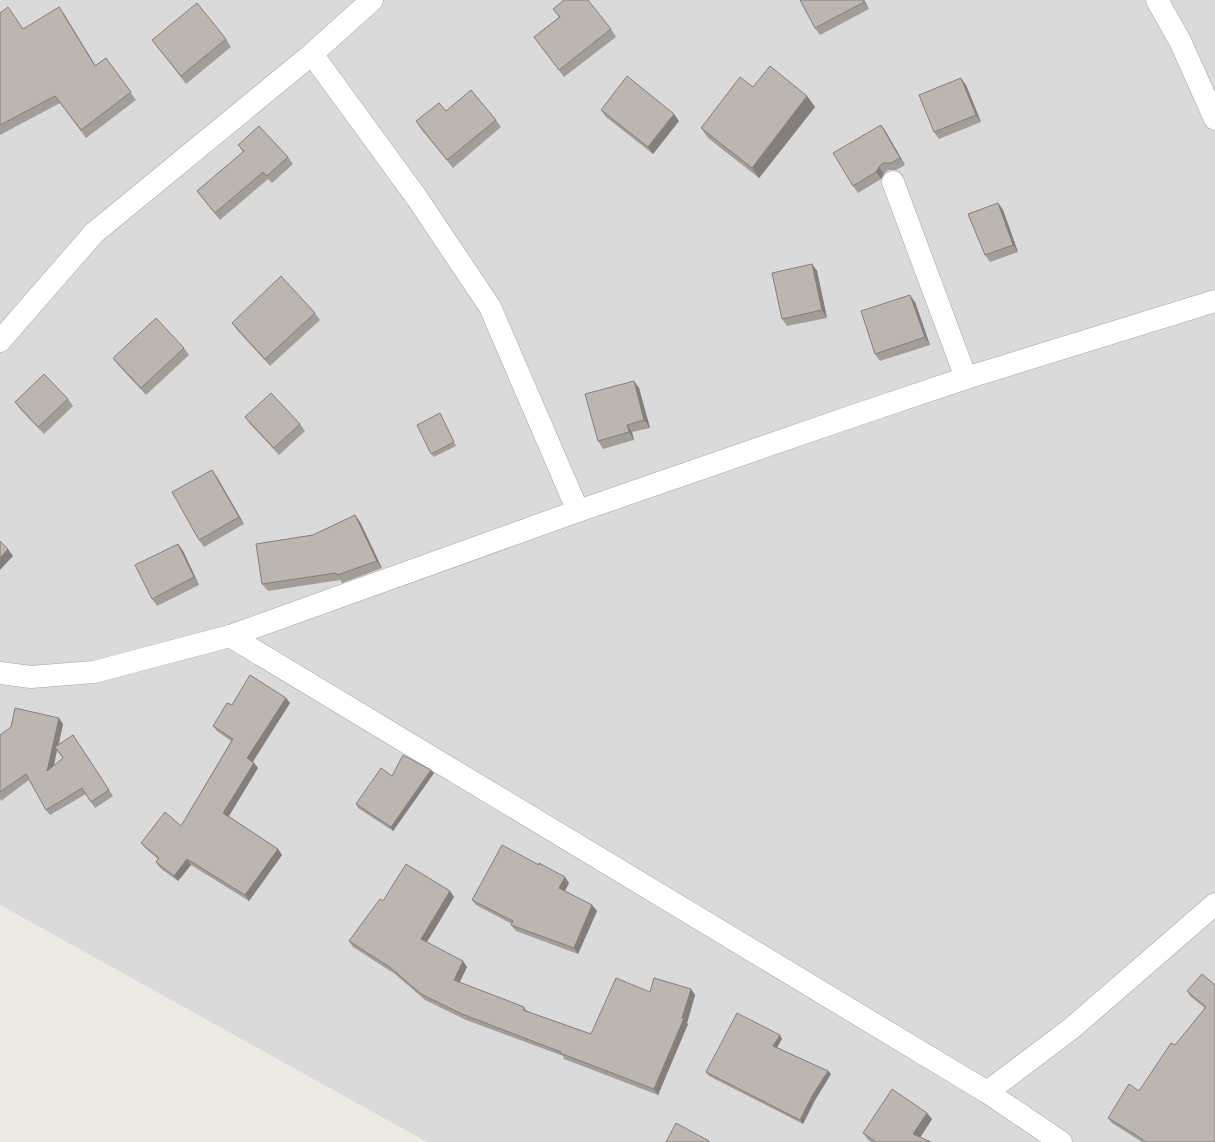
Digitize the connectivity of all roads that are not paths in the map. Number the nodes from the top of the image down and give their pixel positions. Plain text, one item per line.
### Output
1 (372, 0) edge
2 (1157, 0) edge
3 (312, 54) junction
4 (1215, 120) edge
5 (892, 182) dead end
6 (1215, 301) edge
7 (0, 341) edge
8 (966, 378) junction
9 (578, 511) junction
10 (230, 636) junction
11 (0, 673) edge
12 (1215, 904) edge
13 (987, 1092) junction
14 (1061, 1142) edge

1 - 3 street
2 - 4 street
3 - 7 street
3 - 9 street
5 - 8 street
6 - 8 street
8 - 9 street
9 - 10 street
10 - 11 street
10 - 13 street
12 - 13 street
13 - 14 street

